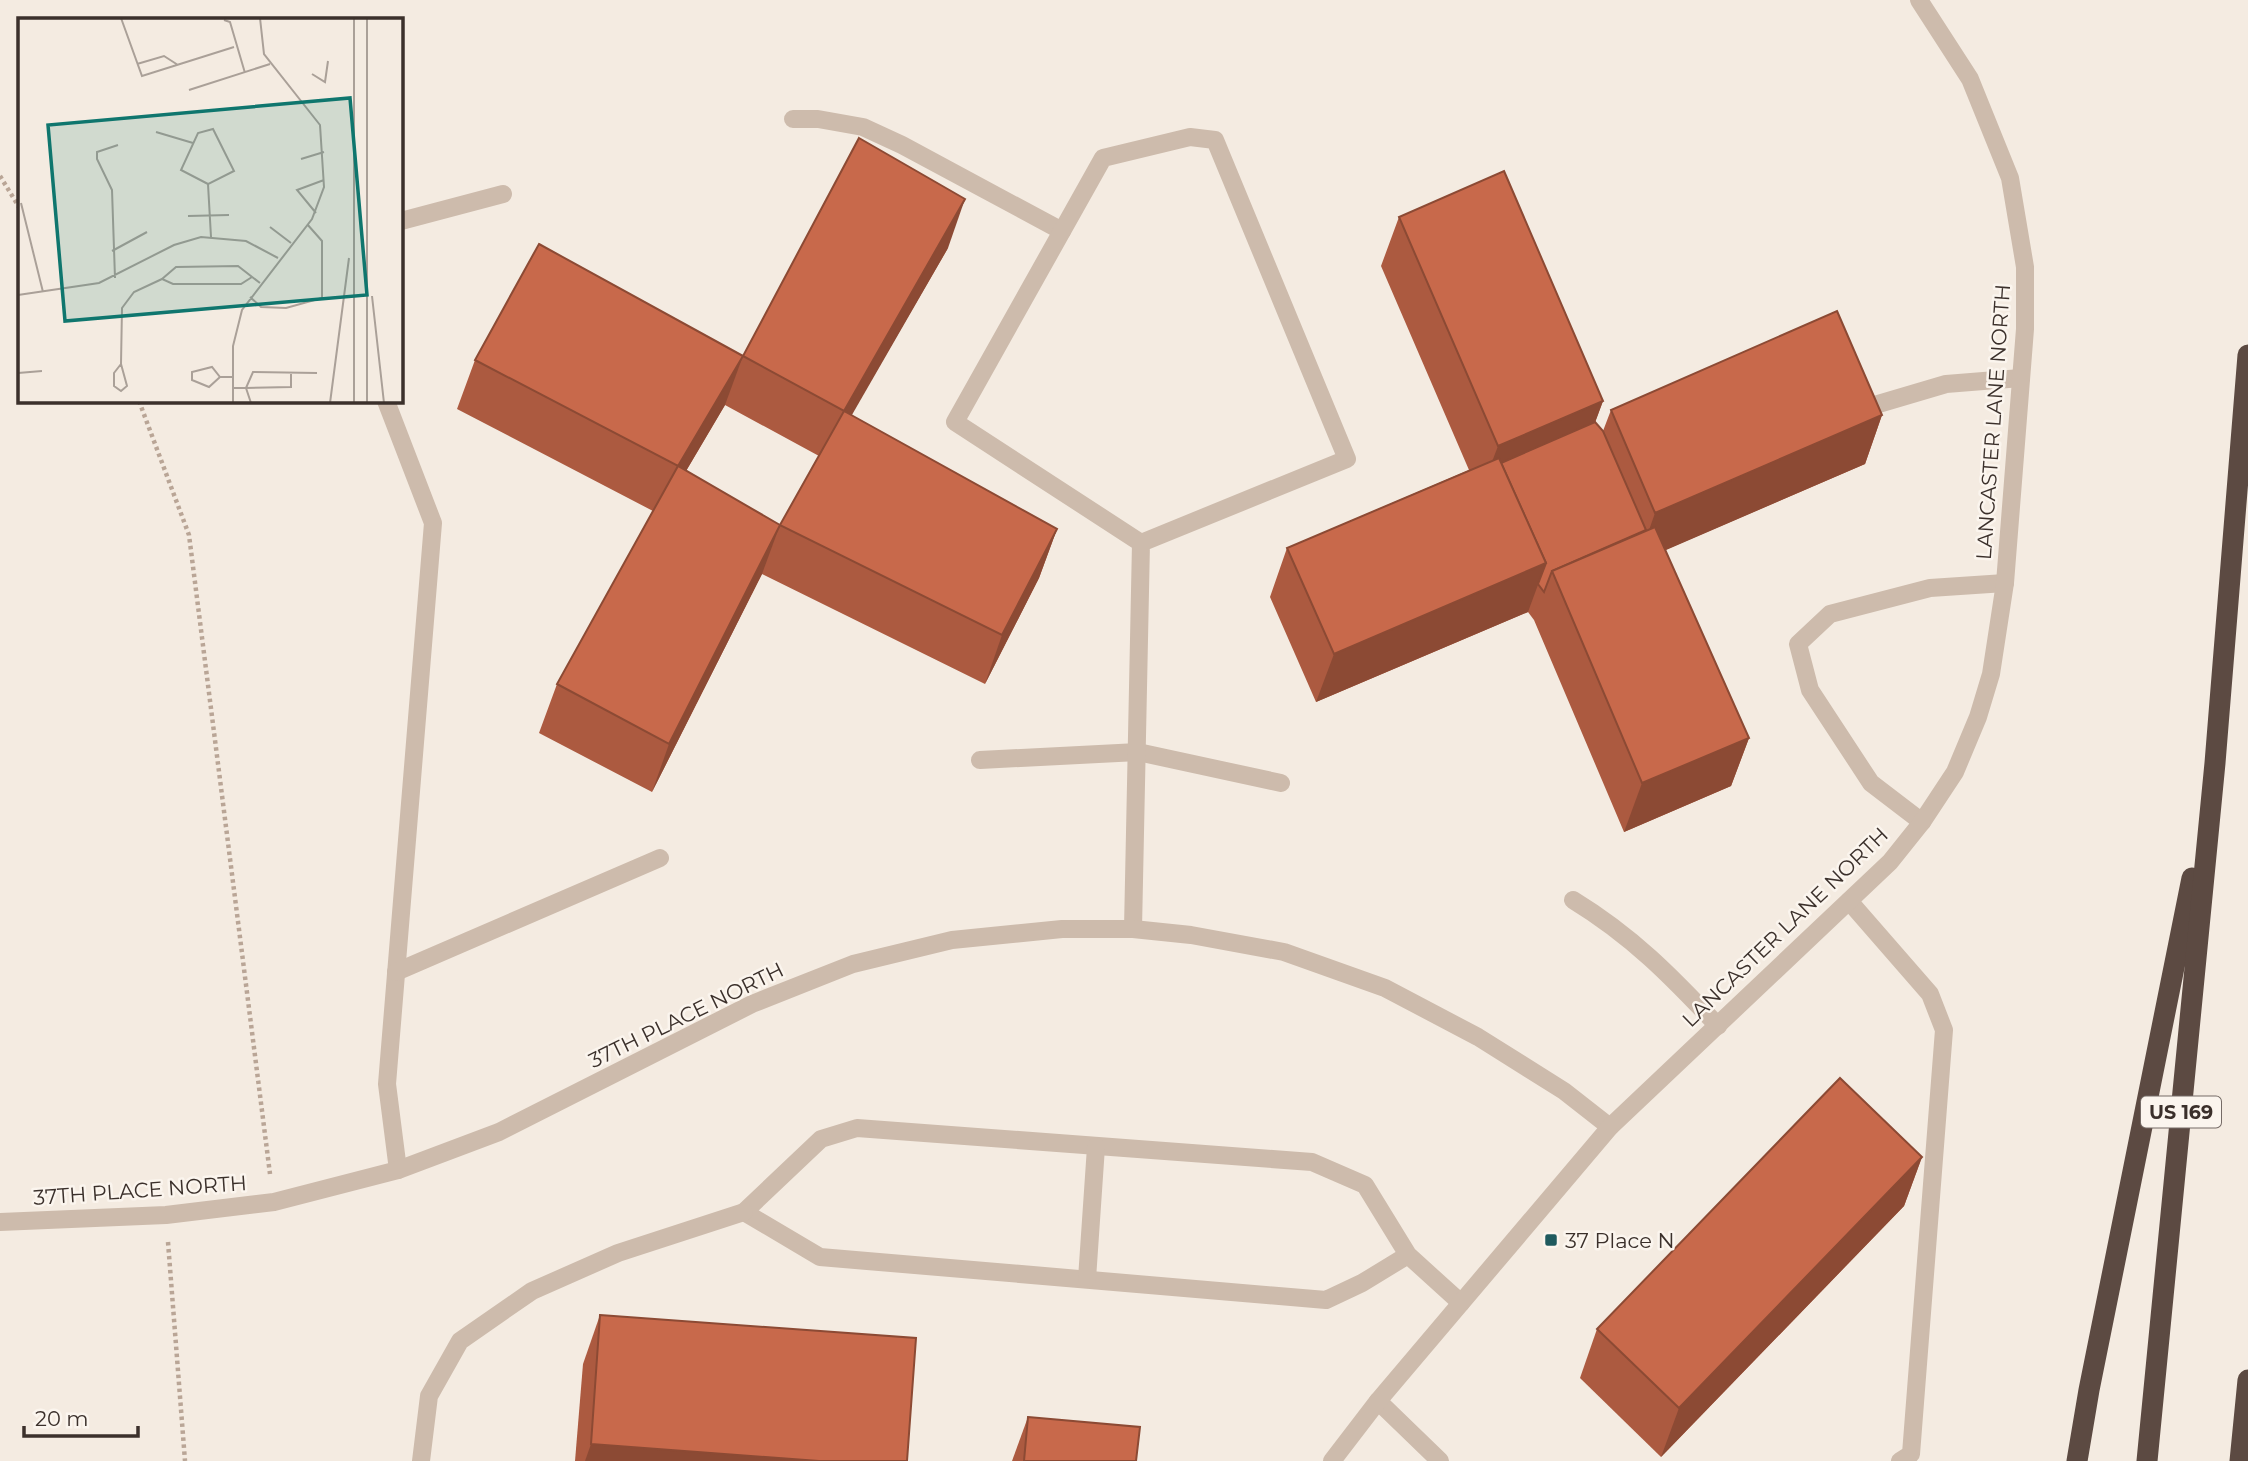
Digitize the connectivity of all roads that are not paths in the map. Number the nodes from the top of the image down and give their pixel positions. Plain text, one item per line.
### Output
1 (1919, 0) edge
2 (793, 119) dead end
3 (503, 194) dead end
4 (402, 221) edge
5 (1062, 231) junction
6 (2248, 355) edge
7 (2021, 377) junction
8 (386, 402) edge
9 (1843, 415) edge
10 (1141, 543) junction
11 (2005, 583) junction
12 (1138, 752) junction
13 (980, 760) dead end
14 (2215, 762) junction
15 (1281, 783) dead end
16 (1922, 822) junction
17 (660, 858) dead end
18 (1573, 900) dead end
19 (1849, 901) junction
20 (1133, 929) junction
21 (396, 972) junction
22 (1718, 1026) junction
23 (1611, 1127) junction
24 (1096, 1147) junction
25 (398, 1170) junction
26 (744, 1212) junction
27 (0, 1222) edge
28 (1408, 1255) junction
29 (1087, 1279) junction
30 (1461, 1303) junction
31 (2248, 1380) edge
32 (1378, 1401) junction
33 (421, 1461) edge
34 (1332, 1461) edge
35 (1440, 1461) edge
36 (1900, 1461) edge
37 (2077, 1461) edge
38 (2147, 1461) edge
39 (2241, 1461) edge

1 - 7 street, LANCASTER LANE NORTH
2 - 5 street
3 - 4 street
5 - 10 street
5 - 10 street
6 - 14 highway, US 169
7 - 9 street
7 - 11 street, LANCASTER LANE NORTH
8 - 21 street
10 - 12 street
11 - 16 street, LANCASTER LANE NORTH
11 - 16 street
12 - 13 street
12 - 15 street
12 - 20 street
14 - 37 highway
14 - 38 highway, US 169
16 - 19 street, LANCASTER LANE NORTH
17 - 21 street
18 - 22 street
19 - 22 street, LANCASTER LANE NORTH
19 - 36 street
20 - 23 street, 37TH PLACE NORTH
20 - 25 street, 37TH PLACE NORTH
21 - 25 street
22 - 23 street, LANCASTER LANE NORTH
23 - 30 street, LANCASTER LANE NORTH
24 - 26 street
24 - 28 street
24 - 29 street
25 - 27 street, 37TH PLACE NORTH
26 - 29 street
26 - 33 street
28 - 29 street
28 - 30 street
30 - 32 street, LANCASTER LANE NORTH
31 - 39 highway
32 - 34 street, LANCASTER LANE NORTH
32 - 35 street

